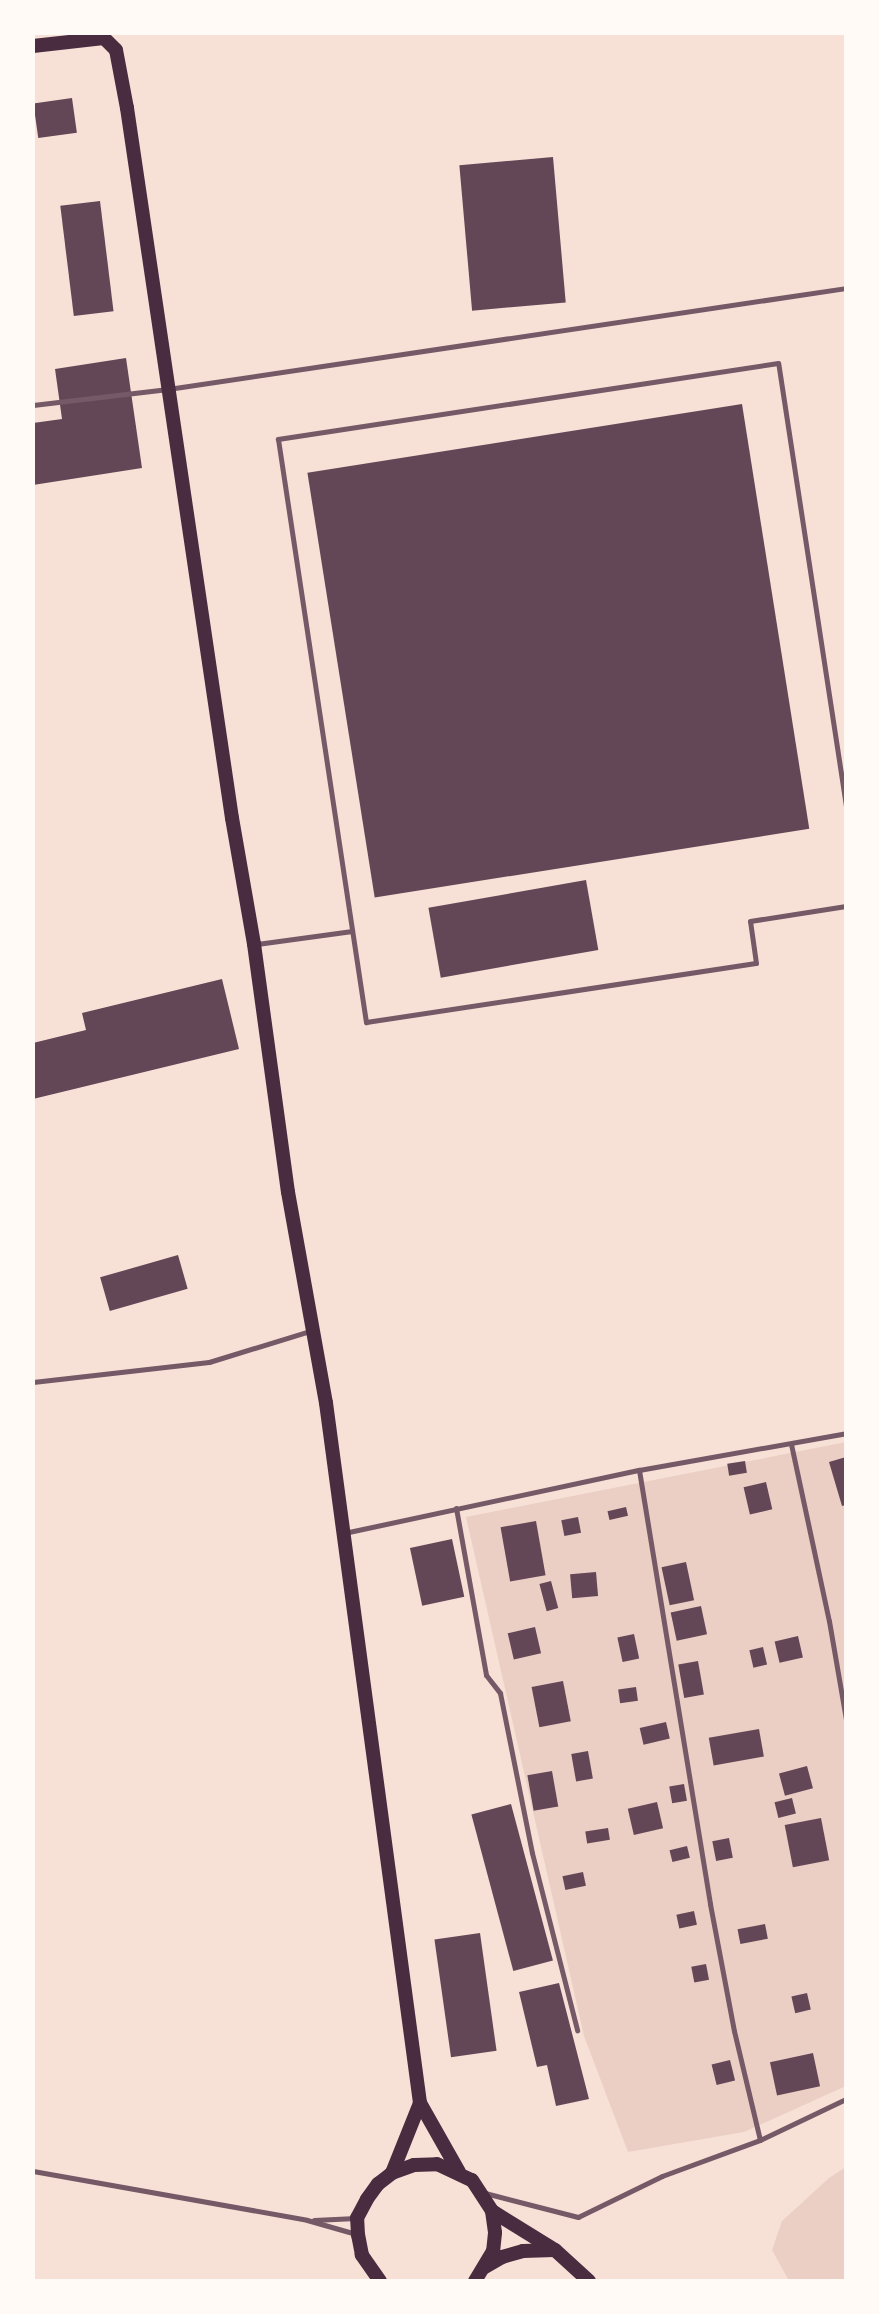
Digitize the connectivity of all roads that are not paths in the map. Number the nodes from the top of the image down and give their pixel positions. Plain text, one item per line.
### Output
1 (33, 46) edge
2 (846, 288) edge
3 (168, 389) junction
4 (33, 405) edge
5 (846, 806) edge
6 (846, 906) edge
7 (352, 930) junction
8 (254, 944) junction
9 (313, 1330) junction
10 (33, 1382) edge
11 (846, 1433) edge
12 (791, 1444) junction
13 (639, 1470) junction
14 (456, 1508) junction
15 (344, 1533) junction
16 (846, 1719) edge
17 (577, 2030) dead end
18 (846, 2099) edge
19 (420, 2103) junction
20 (760, 2140) junction
21 (33, 2171) edge
22 (459, 2172) junction
23 (392, 2173) junction
24 (482, 2192) junction
25 (492, 2211) junction
26 (357, 2218) junction
27 (307, 2220) junction
28 (358, 2235) junction
29 (555, 2250) junction
30 (485, 2267) junction
31 (380, 2281) edge
32 (475, 2281) edge
33 (589, 2281) edge

1 - 3 main road
2 - 3 lane
3 - 4 lane
3 - 8 main road
5 - 7 lane
6 - 7 lane
7 - 8 lane
8 - 9 main road
9 - 10 lane
9 - 15 main road
11 - 12 lane
12 - 13 lane
12 - 16 lane
13 - 14 lane
13 - 20 lane
14 - 15 lane
14 - 17 lane
15 - 19 main road
18 - 20 lane
19 - 22 main road
19 - 23 main road
20 - 24 lane
21 - 27 lane
22 - 23 main road
22 - 24 main road
23 - 26 main road
24 - 25 main road
25 - 29 main road
25 - 30 main road
26 - 27 lane
26 - 28 main road
27 - 28 lane
28 - 31 main road
29 - 30 main road
29 - 33 main road
30 - 32 main road

